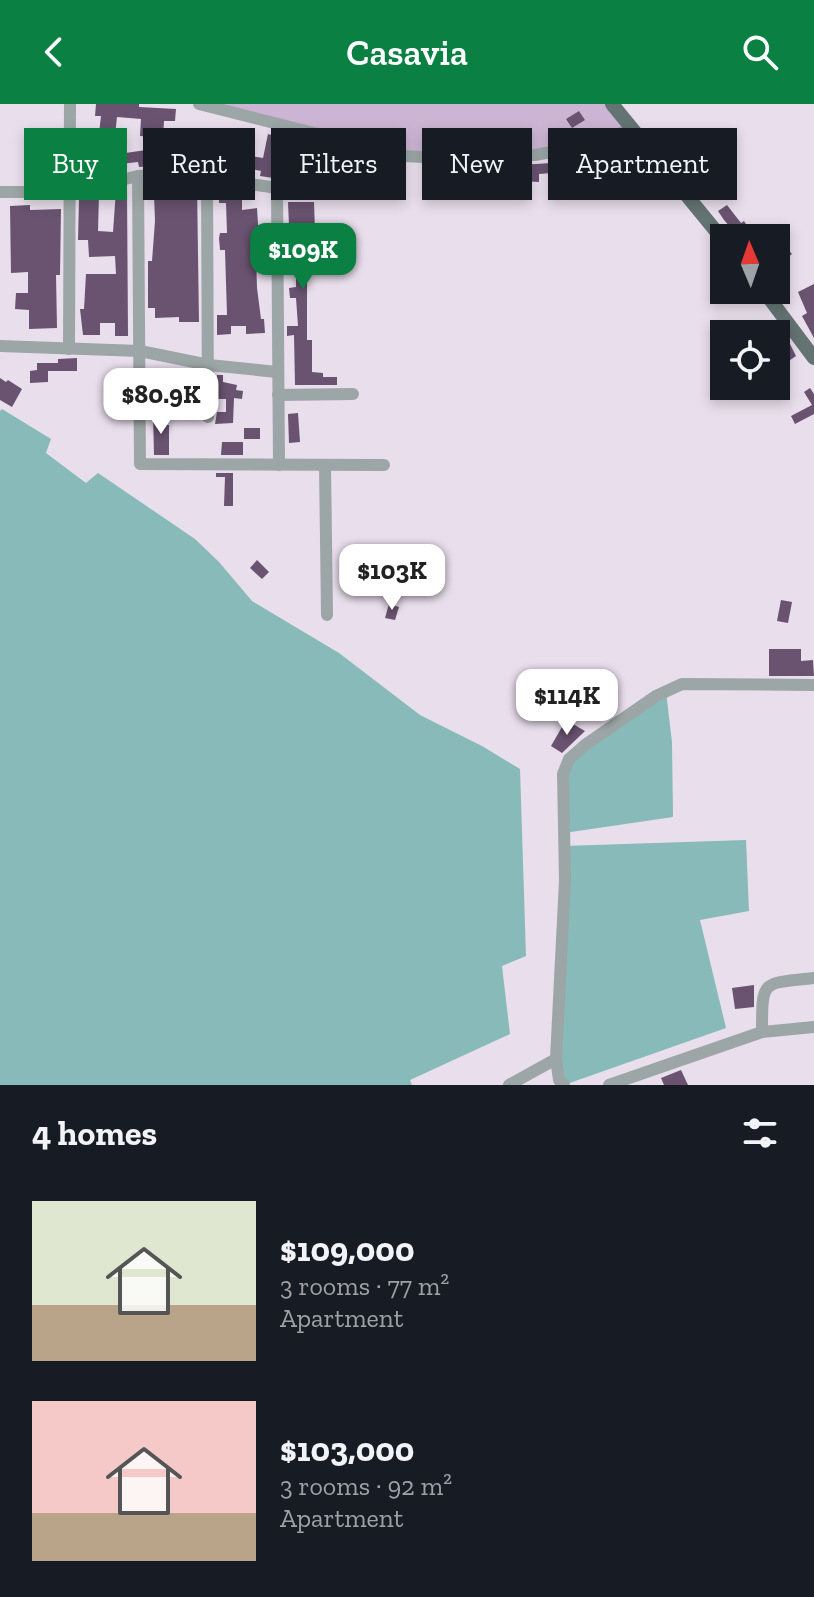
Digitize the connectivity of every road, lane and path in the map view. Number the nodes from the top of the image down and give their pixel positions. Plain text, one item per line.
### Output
1 (70, 104) edge
2 (199, 104) edge
3 (612, 104) edge
4 (70, 128) edge
5 (630, 128) edge
6 (548, 153) edge
7 (138, 176) junction
8 (143, 176) edge
9 (127, 179) edge
10 (0, 192) edge
11 (24, 192) edge
12 (69, 200) edge
13 (207, 200) edge
14 (277, 200) edge
15 (690, 200) edge
16 (710, 224) edge
17 (774, 304) edge
18 (0, 346) edge
19 (69, 349) junction
20 (140, 351) junction
21 (814, 358) edge
22 (209, 365) junction
23 (277, 372) junction
24 (353, 394) dead end
25 (278, 395) junction
26 (208, 417) dead end
27 (279, 465) junction
28 (325, 465) junction
29 (384, 465) dead end
30 (327, 615) dead end
31 (814, 685) edge
32 (814, 978) edge
33 (814, 1027) edge
34 (762, 1032) junction
35 (556, 1059) junction
36 (648, 1072) junction
37 (509, 1085) edge
38 (564, 1085) edge
39 (609, 1085) edge
40 (654, 1085) edge

1 - 4 street
2 - 6 street
3 - 5 main road
7 - 8 street
7 - 9 street
7 - 20 street
10 - 11 street
12 - 19 street
13 - 22 street
14 - 23 street
15 - 16 main road
17 - 21 main road
18 - 19 street
19 - 20 street
20 - 22 street
20 - 27 street
22 - 23 street
22 - 26 street
23 - 25 street
24 - 25 street
25 - 27 street
27 - 28 street
28 - 29 street
28 - 30 street
31 - 35 street
32 - 34 street
33 - 34 street
34 - 36 street
35 - 37 street
35 - 38 street
36 - 39 street
36 - 40 street

